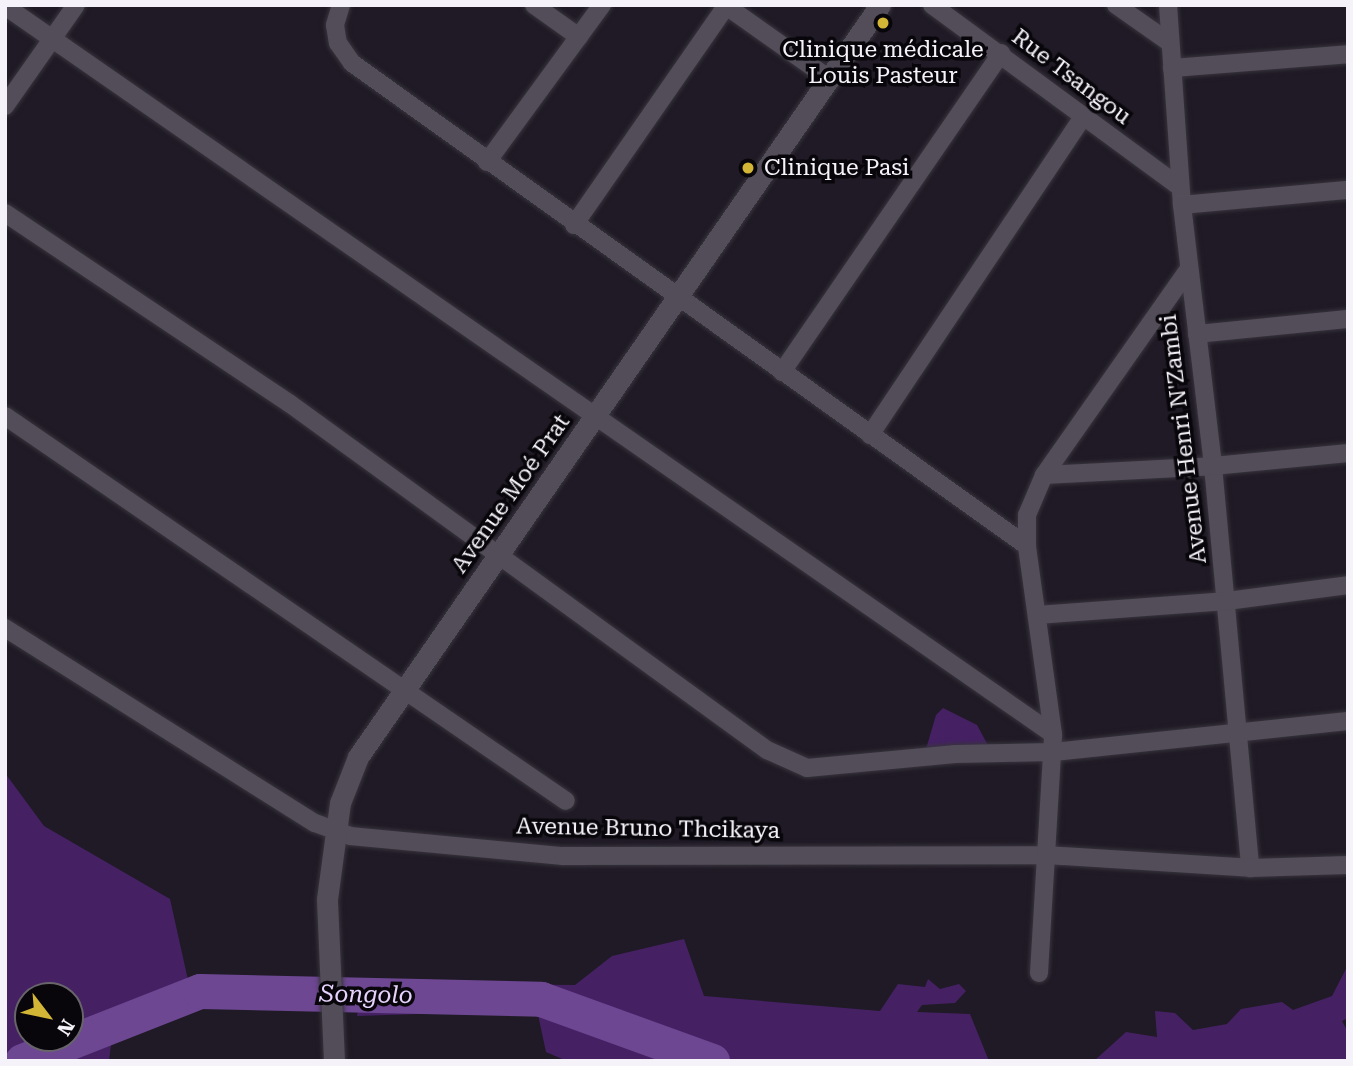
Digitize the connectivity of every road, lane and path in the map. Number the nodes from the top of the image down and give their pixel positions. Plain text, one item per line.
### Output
1 (76, 5) edge
2 (341, 5) edge
3 (534, 5) edge
4 (602, 5) edge
5 (880, 5) edge
6 (932, 5) edge
7 (1116, 5) edge
8 (1168, 5) edge
9 (5, 6) edge
10 (725, 6) edge
11 (579, 37) junction
12 (52, 39) junction
13 (1170, 43) junction
14 (1001, 53) junction
15 (1348, 54) edge
16 (1172, 68) junction
17 (831, 80) junction
18 (5, 106) edge
19 (1083, 117) junction
20 (487, 162) junction
21 (1348, 190) edge
22 (1181, 196) junction
23 (5, 213) edge
24 (574, 225) junction
25 (1188, 270) junction
26 (678, 298) junction
27 (1348, 319) edge
28 (1197, 334) junction
29 (782, 372) junction
30 (5, 416) edge
31 (598, 418) junction
32 (870, 435) junction
33 (1348, 453) edge
34 (1213, 466) junction
35 (1044, 475) junction
36 (1027, 546) junction
37 (500, 556) junction
38 (1348, 585) edge
39 (1227, 601) junction
40 (1037, 615) junction
41 (5, 628) edge
42 (403, 691) junction
43 (1348, 721) edge
44 (1236, 733) junction
45 (1053, 743) junction
46 (566, 801) dead end
47 (336, 832) junction
48 (1046, 855) junction
49 (1348, 864) edge
50 (1250, 868) junction
51 (1039, 972) dead end
52 (334, 1061) edge

1 - 12 street
2 - 20 street
3 - 11 street
4 - 11 street
5 - 17 street, Avenue Moé Prat
6 - 14 street, Rue Tsangou
7 - 13 street
8 - 13 street, Avenue Henri N'Zambi
9 - 12 street
10 - 17 street
10 - 24 street
11 - 20 street
12 - 18 street
12 - 31 street
13 - 16 street, Avenue Henri N'Zambi
14 - 19 street, Rue Tsangou
14 - 29 street
15 - 16 street
16 - 22 street, Avenue Henri N'Zambi
17 - 26 street, Avenue Moé Prat
19 - 22 street, Rue Tsangou
19 - 32 street
20 - 24 street
21 - 22 street
22 - 25 street, Avenue Henri N'Zambi
23 - 37 street
24 - 26 street
25 - 28 street, Avenue Henri N'Zambi
25 - 35 street
26 - 29 street
26 - 31 street, Avenue Moé Prat
27 - 28 street
28 - 34 street, Avenue Henri N'Zambi
29 - 32 street
30 - 42 street
31 - 37 street, Avenue Moé Prat
31 - 45 street
32 - 36 street
33 - 34 street
34 - 35 street
34 - 39 street, Avenue Henri N'Zambi
35 - 36 street
36 - 40 street
37 - 42 street, Avenue Moé Prat
37 - 45 street
38 - 39 street
39 - 40 street
39 - 44 street, Avenue Henri N'Zambi
40 - 45 street
41 - 47 street, Avenue Bruno Thcikaya
42 - 46 street
42 - 47 street, Avenue Moé Prat
43 - 44 street
44 - 45 street
44 - 50 street, Avenue Henri N'Zambi
45 - 48 street
47 - 48 street, Avenue Bruno Thcikaya
47 - 52 street, Avenue Moé Prat
48 - 50 street, Avenue Bruno Thcikaya
48 - 51 street
49 - 50 street, Avenue Bruno Thcikaya

